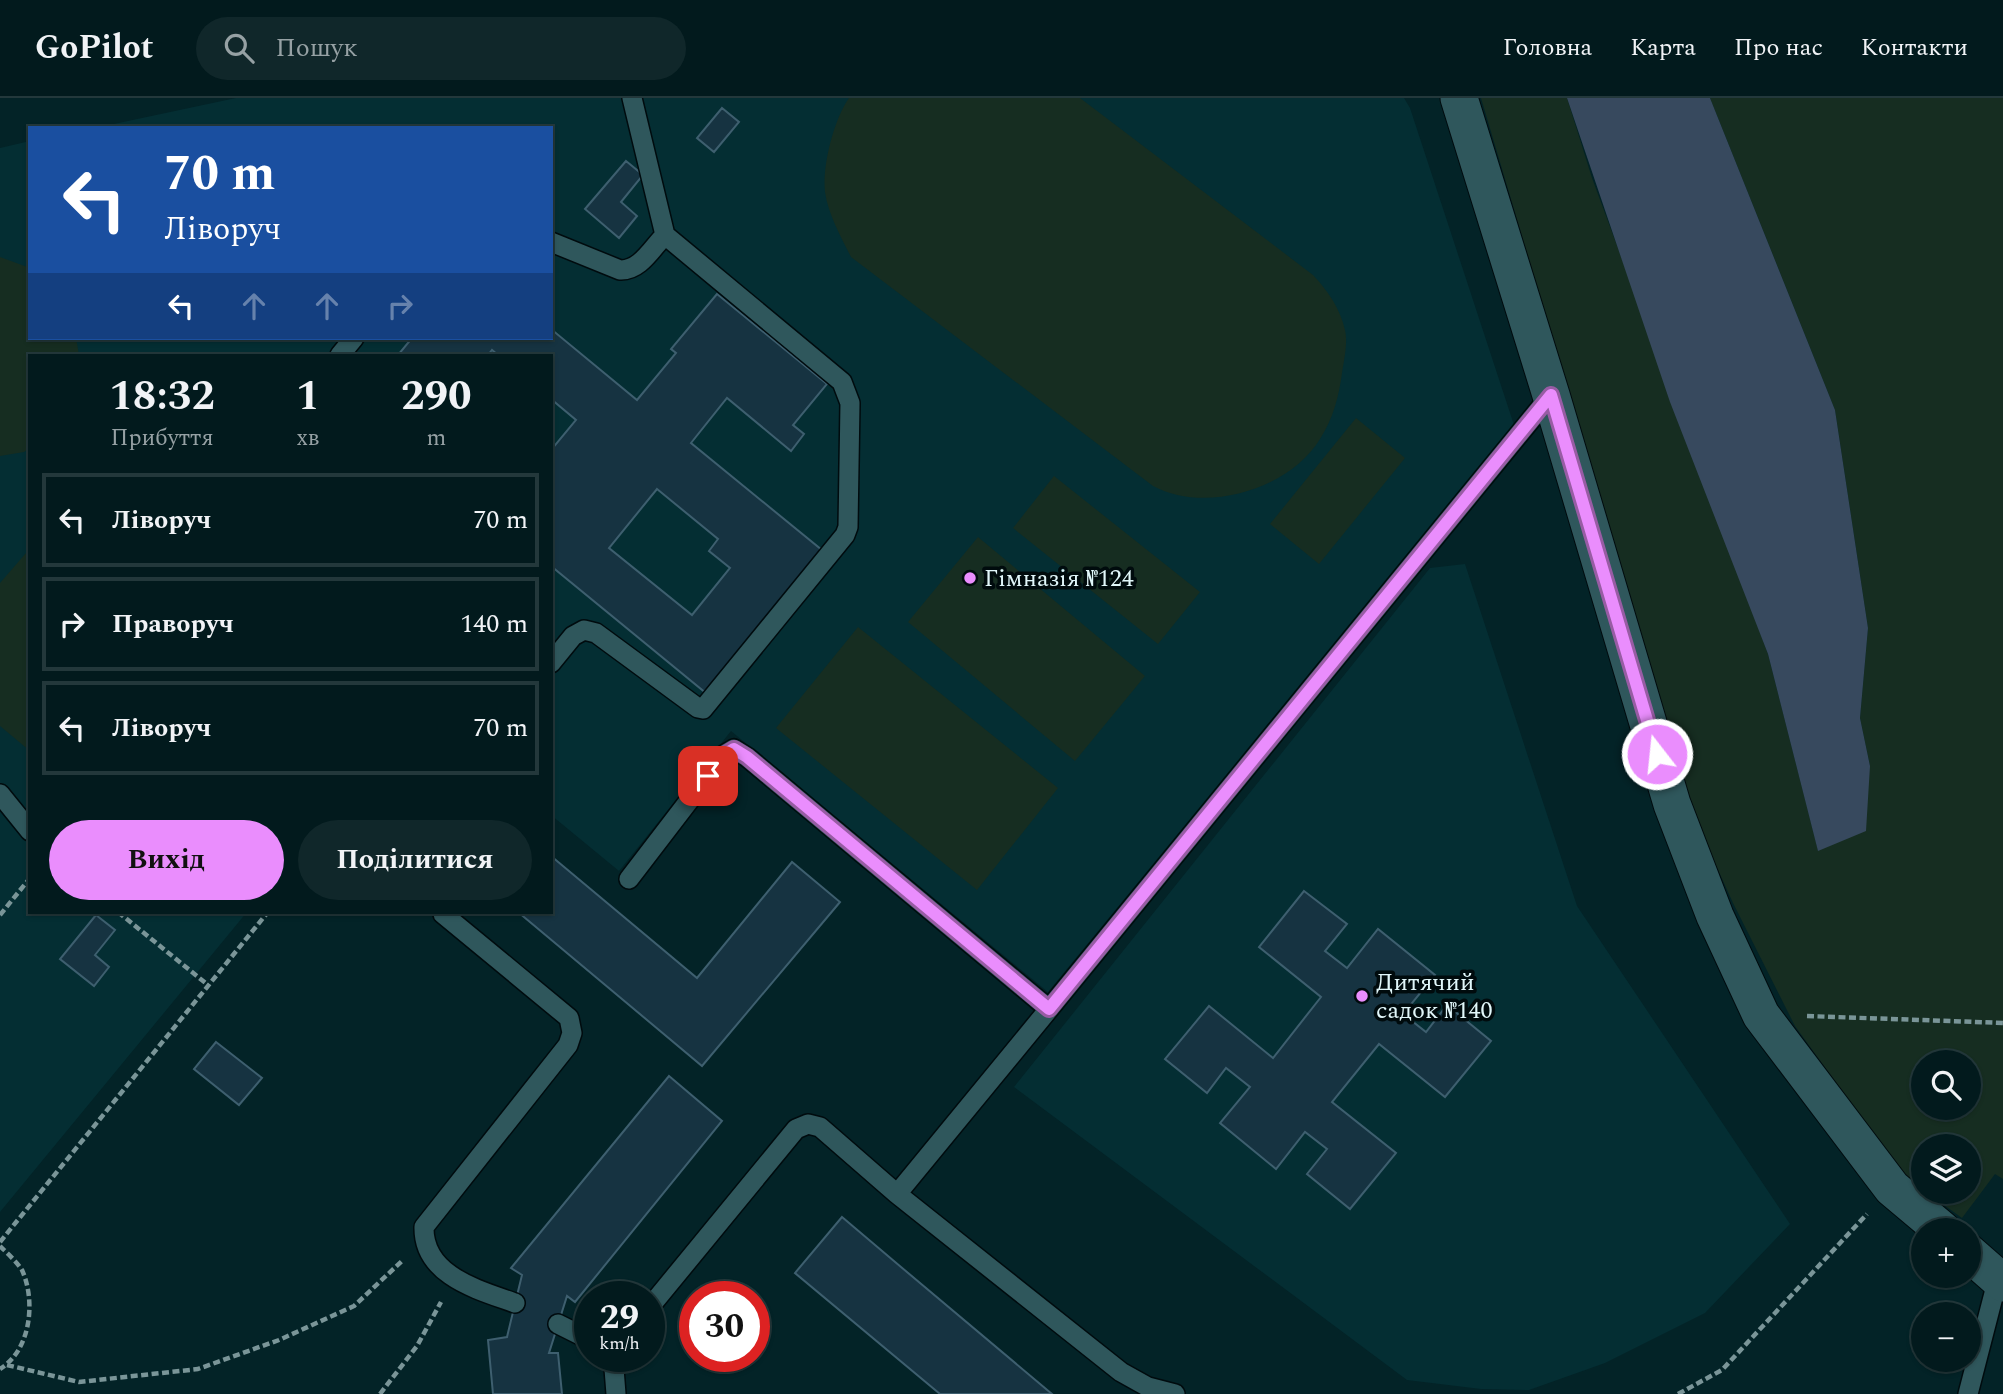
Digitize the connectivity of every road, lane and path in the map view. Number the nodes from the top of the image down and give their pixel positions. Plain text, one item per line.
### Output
1 (632, 98) edge
2 (1458, 98) edge
3 (665, 234) junction
4 (553, 243) edge
5 (352, 340) edge
6 (341, 354) edge
7 (1551, 395) junction
8 (553, 661) edge
9 (0, 794) edge
10 (28, 829) edge
11 (629, 879) dead end
12 (28, 880) edge
13 (120, 914) edge
14 (266, 914) edge
15 (443, 914) dead end
16 (0, 915) edge
17 (208, 985) junction
18 (1049, 1009) junction
19 (1761, 1015) junction
20 (2003, 1023) edge
21 (1892, 1188) junction
22 (897, 1194) junction
23 (1928, 1218) edge
24 (424, 1240) junction
25 (0, 1244) edge
26 (1981, 1263) edge
27 (454, 1280) junction
28 (2001, 1280) edge
29 (665, 1289) edge
30 (515, 1303) dead end
31 (558, 1324) dead end
32 (574, 1332) edge
33 (7, 1365) junction
34 (0, 1369) edge
35 (614, 1372) edge
36 (380, 1394) edge
37 (616, 1394) edge
38 (1175, 1394) edge
39 (1678, 1394) edge
40 (1968, 1394) edge

1 - 3 lane
2 - 7 street
3 - 4 lane
3 - 8 lane
5 - 6 lane
7 - 18 lane
7 - 19 street
9 - 10 lane
11 - 18 lane
12 - 16 path
13 - 17 path
14 - 17 path
15 - 24 lane
17 - 25 path
18 - 22 lane
19 - 20 path
19 - 21 street
21 - 23 street
21 - 39 path
22 - 29 lane
22 - 38 lane
24 - 27 lane
24 - 33 path
25 - 33 path
26 - 28 street
27 - 30 lane
27 - 36 path
28 - 40 lane
31 - 32 lane
33 - 34 path
35 - 37 lane

